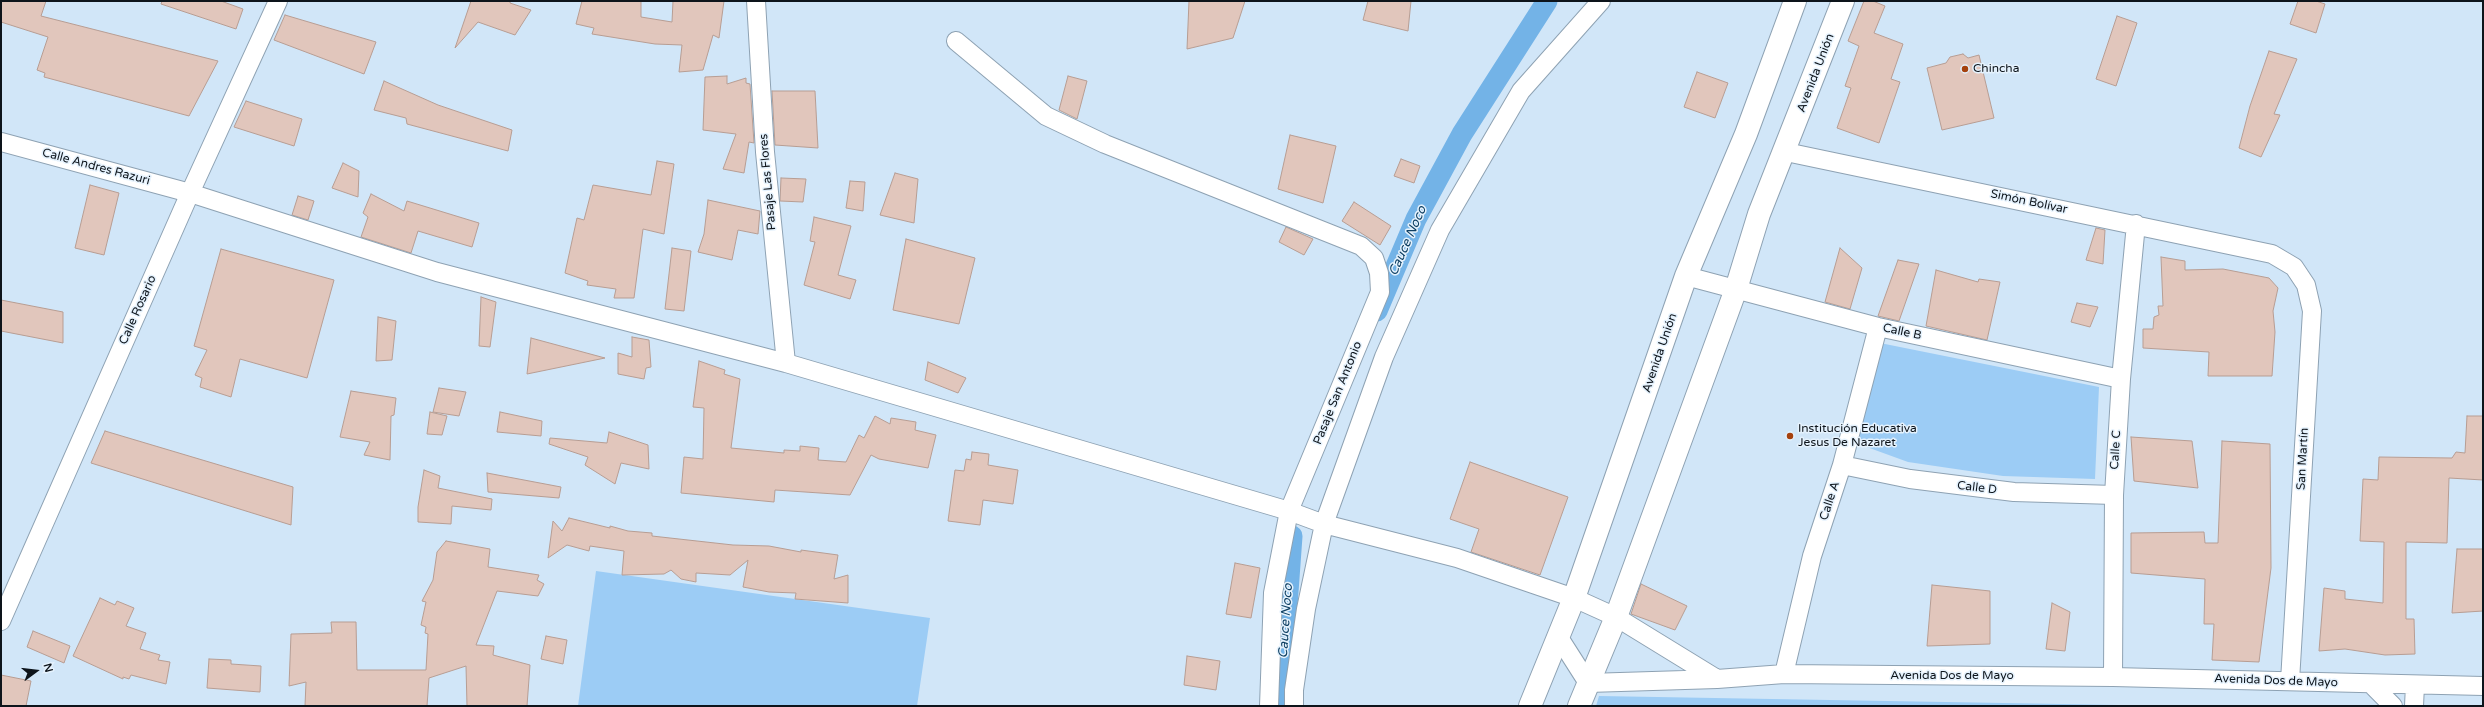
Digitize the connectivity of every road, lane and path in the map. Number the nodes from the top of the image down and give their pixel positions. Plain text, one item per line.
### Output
1 (278, 1) edge
2 (756, 1) edge
3 (1601, 1) edge
4 (1795, 1) edge
5 (1843, 1) edge
6 (956, 41) dead end
7 (1, 142) edge
8 (1786, 152) junction
9 (190, 193) junction
10 (2136, 224) junction
11 (2272, 254) joint
12 (1686, 276) junction
13 (1736, 289) junction
14 (1878, 327) junction
15 (786, 363) junction
16 (2121, 379) junction
17 (1842, 465) junction
18 (2114, 495) junction
19 (1289, 511) junction
20 (1324, 524) junction
21 (1574, 598) junction
22 (1616, 617) junction
23 (1, 621) edge
24 (1558, 636) junction
25 (1784, 674) junction
26 (2113, 677) junction
27 (1717, 679) junction
28 (2290, 681) junction
29 (1588, 683) junction
30 (2371, 684) junction
31 (2415, 685) junction
32 (2483, 686) edge
33 (1268, 706) edge
34 (1294, 706) edge
35 (1530, 706) edge
36 (1579, 706) edge
37 (2393, 706) edge
38 (2414, 706) edge

1 - 9 street, Calle Rosario
2 - 15 street, Pasaje Las Flores
3 - 20 street
4 - 12 main road, Avenida Unión
5 - 8 main road, Avenida Unión
6 - 19 street, Pasaje San Antonio
7 - 9 street, Calle Andres Razuri
8 - 10 street, Simón Bolívar
8 - 13 main road, Avenida Unión
9 - 15 street, Calle Andres Razuri
9 - 23 street, Calle Rosario
10 - 11 street, Simón Bolívar
10 - 16 street, Calle C
11 - 28 street, San Martín
12 - 13 street, Calle B
12 - 21 main road, Avenida Unión
13 - 14 street, Calle B
13 - 22 main road, Avenida Unión
14 - 16 street, Calle B
14 - 17 street, Calle A
15 - 19 street, Calle Andres Razuri
16 - 18 street, Calle C
17 - 18 street, Calle D
17 - 25 street, Calle A
18 - 26 street, Calle C
19 - 20 street, Calle Andres Razuri
19 - 33 street, Pasaje San Antonio
20 - 21 street, Calle Andres Razuri
20 - 34 street
21 - 22 street, Calle Andres Razuri
21 - 24 main road, Avenida Unión
22 - 27 street, Calle Andres Razuri
22 - 29 main road, Avenida Unión
24 - 29 street
24 - 35 main road, Avenida Unión
25 - 26 street, Avenida Dos de Mayo
25 - 27 street, Avenida Dos de Mayo
26 - 28 street, Avenida Dos de Mayo
27 - 29 street, Avenida Dos de Mayo
28 - 30 street, Avenida Dos de Mayo
29 - 36 main road, Avenida Unión
30 - 31 street, Avenida Dos de Mayo
30 - 37 street
31 - 32 street, Avenida Dos de Mayo
31 - 38 street

